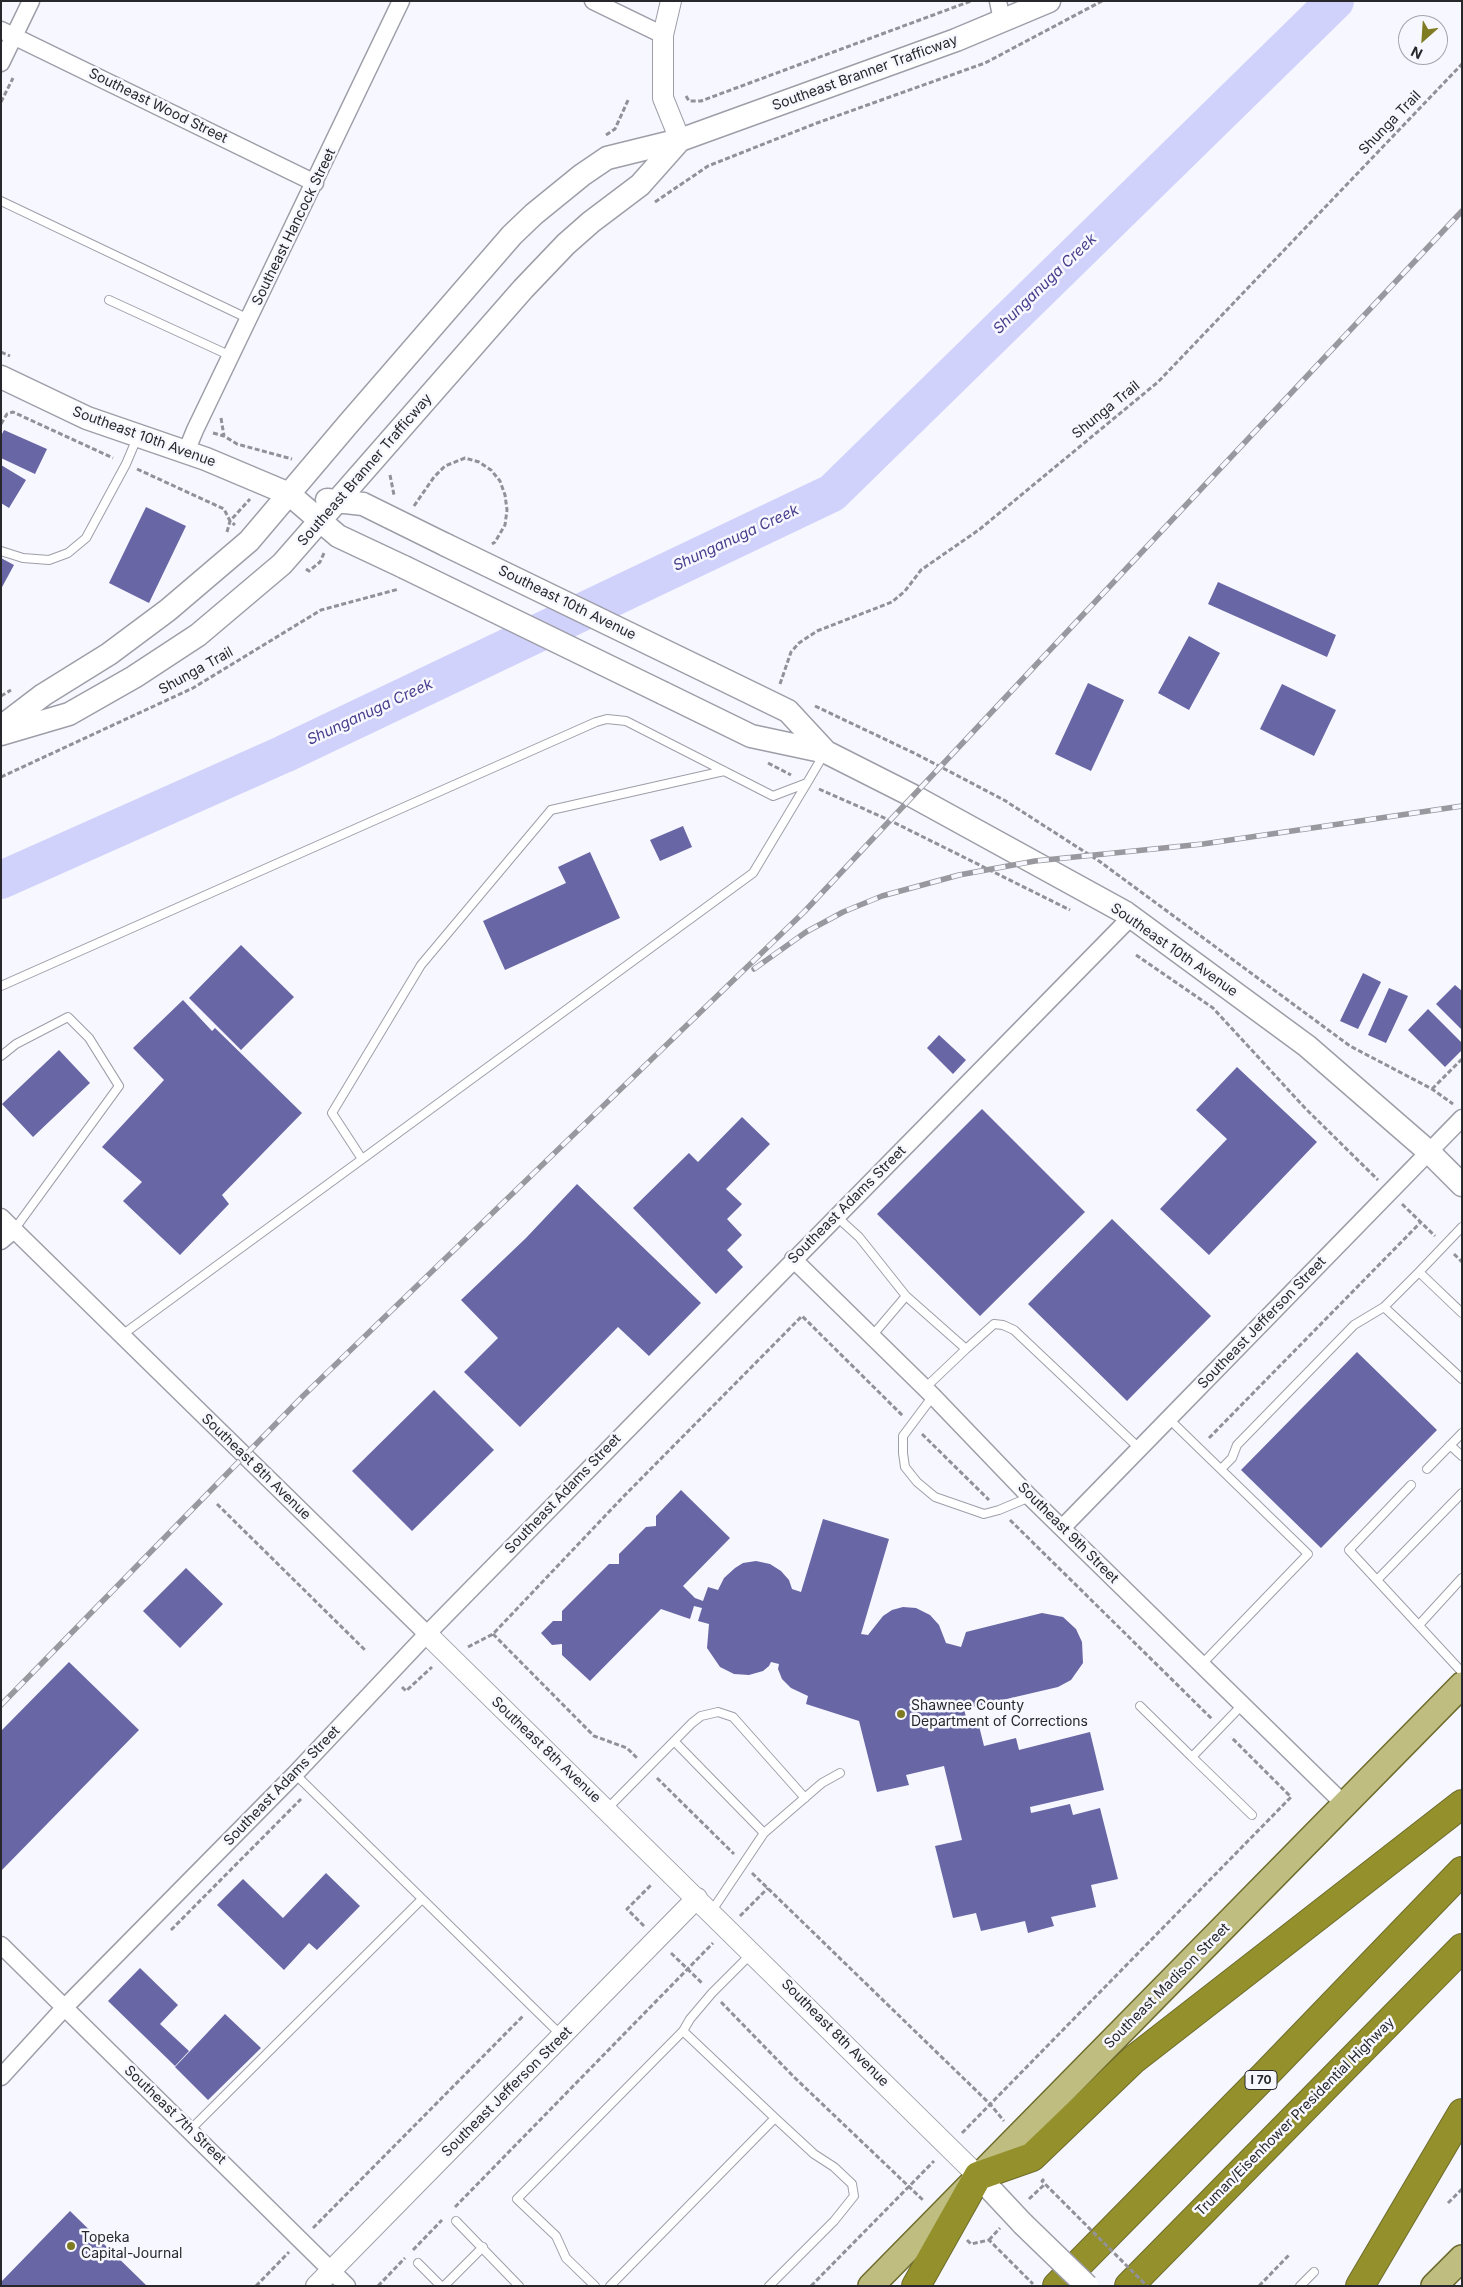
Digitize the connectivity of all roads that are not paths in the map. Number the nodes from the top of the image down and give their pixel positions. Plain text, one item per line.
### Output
1 (31, 1) edge
2 (401, 1) edge
3 (593, 1) edge
4 (671, 1) edge
5 (1049, 1) edge
6 (1000, 11) edge
7 (8, 33) edge
8 (664, 35) junction
9 (1, 63) edge
10 (680, 140) junction
11 (315, 183) junction
12 (1, 201) edge
13 (109, 300) dead end
14 (249, 319) junction
15 (231, 356) junction
16 (2, 379) edge
17 (138, 436) junction
18 (186, 452) junction
19 (288, 494) junction
20 (337, 501) junction
21 (319, 521) junction
22 (1, 551) edge
23 (1, 726) edge
24 (1, 734) edge
25 (826, 752) junction
26 (724, 771) junction
27 (807, 783) junction
28 (1131, 918) junction
29 (1, 986) edge
30 (1, 1056) edge
31 (1462, 1118) edge
32 (1428, 1152) junction
33 (362, 1159) junction
34 (1462, 1185) edge
35 (836, 1216) junction
36 (1, 1217) edge
37 (1462, 1227) edge
38 (14, 1230) junction
39 (1, 1241) edge
40 (793, 1260) junction
41 (1418, 1272) junction
42 (906, 1296) junction
43 (1384, 1307) junction
44 (1462, 1313) edge
45 (122, 1335) junction
46 (872, 1336) junction
47 (966, 1349) junction
48 (1462, 1379) edge
49 (929, 1392) junction
50 (1169, 1419) junction
51 (1462, 1433) edge
52 (1450, 1445) junction
53 (1140, 1449) junction
54 (1462, 1456) edge
55 (1220, 1469) junction
56 (1427, 1469) dead end
57 (1411, 1485) dead end
58 (1462, 1493) edge
59 (1030, 1497) junction
60 (1062, 1528) junction
61 (1462, 1578) edge
62 (1377, 1580) junction
63 (1419, 1625) junction
64 (427, 1634) junction
65 (1202, 1664) junction
66 (1462, 1672) edge
67 (1462, 1685) edge
68 (1243, 1704) junction
69 (1140, 1706) dead end
70 (674, 1741) junction
71 (1192, 1757) junction
72 (840, 1773) dead end
73 (295, 1774) junction
74 (805, 1798) junction
75 (1462, 1804) edge
76 (1345, 1805) junction
77 (607, 1809) junction
78 (1252, 1815) dead end
79 (764, 1833) junction
80 (1462, 1871) edge
81 (422, 1899) junction
82 (704, 1905) junction
83 (1, 1945) edge
84 (1462, 1948) edge
85 (753, 1953) junction
86 (65, 2007) junction
87 (683, 2031) junction
88 (563, 2036) junction
89 (1, 2077) edge
90 (1462, 2112) edge
91 (775, 2118) junction
92 (190, 2130) junction
93 (978, 2176) junction
94 (945, 2220) junction
95 (456, 2221) dead end
96 (483, 2247) junction
97 (418, 2263) dead end
98 (1459, 2266) edge
99 (331, 2270) junction
100 (1314, 2272) dead end
101 (316, 2286) edge
102 (347, 2286) edge
103 (443, 2286) edge
104 (518, 2286) edge
105 (595, 2286) edge
106 (610, 2286) edge
107 (769, 2286) edge
108 (871, 2286) edge
109 (916, 2286) edge
110 (1056, 2286) edge
111 (1087, 2286) edge
112 (1129, 2286) edge
113 (1300, 2286) edge
114 (1360, 2286) edge
115 (1434, 2286) edge

1 - 7 street
2 - 11 street, Southeast Hancock Street
3 - 8 street
4 - 8 street
5 - 6 main road, Southeast Branner Trafficway
6 - 10 main road, Southeast Branner Trafficway
7 - 9 street
7 - 11 street, Southeast Wood Street
8 - 10 street
10 - 19 main road, Southeast Branner Trafficway
10 - 20 main road, Southeast Branner Trafficway
11 - 14 street, Southeast Hancock Street
12 - 14 lane
13 - 15 lane
14 - 15 street, Southeast Hancock Street
15 - 18 street, Southeast Hancock Street
16 - 17 main road, Southeast 10th Avenue
17 - 18 main road, Southeast 10th Avenue
17 - 22 lane
18 - 19 main road, Southeast 10th Avenue
19 - 20 main road, Southeast 10th Avenue
19 - 21 main road, Southeast 10th Avenue
19 - 23 main road, Southeast Branner Trafficway
20 - 21 main road, Southeast Branner Trafficway
20 - 25 main road, Southeast 10th Avenue, bridge
21 - 24 main road, Southeast Branner Trafficway
21 - 25 main road, Southeast 10th Avenue, bridge
25 - 27 lane
25 - 28 main road, Southeast 10th Avenue
26 - 27 lane
26 - 29 lane
26 - 33 lane
27 - 33 lane
28 - 32 main road, Southeast 10th Avenue
28 - 35 street, Southeast Adams Street
30 - 38 lane
31 - 32 street, Southeast Jefferson Street
32 - 34 main road, Southeast 10th Avenue
32 - 50 street, Southeast Jefferson Street
33 - 45 lane
35 - 40 street, Southeast Adams Street
35 - 42 lane
36 - 38 street, Southeast 8th Avenue
37 - 41 lane
38 - 39 street
38 - 45 street, Southeast 8th Avenue
40 - 46 street, Southeast 9th Street
40 - 64 street, Southeast Adams Street
41 - 43 lane
41 - 44 lane
42 - 46 lane
42 - 47 lane
43 - 48 lane
43 - 55 lane
45 - 64 street, Southeast 8th Avenue
46 - 49 street, Southeast 9th Street
47 - 49 lane
47 - 53 lane
49 - 59 street, Southeast 9th Street
49 - 59 lane
50 - 53 street, Southeast Jefferson Street
50 - 55 lane
51 - 52 lane
52 - 54 lane
52 - 56 lane
53 - 60 street, Southeast Jefferson Street
55 - 65 lane
57 - 62 lane
58 - 62 lane
59 - 60 street, Southeast 9th Street
60 - 65 street, Southeast 9th Street
61 - 63 lane
62 - 63 lane
63 - 66 lane
64 - 73 street, Southeast Adams Street
64 - 77 street, Southeast 8th Avenue
65 - 68 street, Southeast 9th Street
67 - 76 main road, Southeast Madison Street
68 - 71 lane
68 - 76 street, Southeast 9th Street
69 - 71 lane
70 - 74 lane
70 - 77 lane
70 - 79 lane
71 - 78 lane
72 - 74 lane
73 - 81 lane
73 - 86 street, Southeast Adams Street
74 - 79 lane
75 - 93 highway
76 - 93 main road, Southeast Madison Street
77 - 82 street, Southeast 8th Avenue
79 - 82 lane
80 - 110 highway, I 70
81 - 88 lane
81 - 92 lane
82 - 85 street, Southeast 8th Avenue
82 - 88 street, Southeast Jefferson Street
83 - 86 street, Southeast 7th Street
84 - 112 highway, Truman/Eisenhower Presidential Highway
85 - 87 lane
85 - 93 street, Southeast 8th Avenue
86 - 89 street, Southeast Adams Street
86 - 92 street, Southeast 7th Street
87 - 91 lane
87 - 105 lane
88 - 99 street, Southeast Jefferson Street
90 - 114 highway
91 - 106 lane
91 - 107 lane
92 - 99 street, Southeast 7th Street
93 - 94 highway
93 - 111 main road, Southeast 8th Avenue, bridge
94 - 108 main road
94 - 109 highway
95 - 96 lane
96 - 103 lane
96 - 104 lane
97 - 103 lane
98 - 115 main road
99 - 101 street, Southeast Jefferson Street
99 - 102 street, Southeast 7th Street
100 - 113 lane

